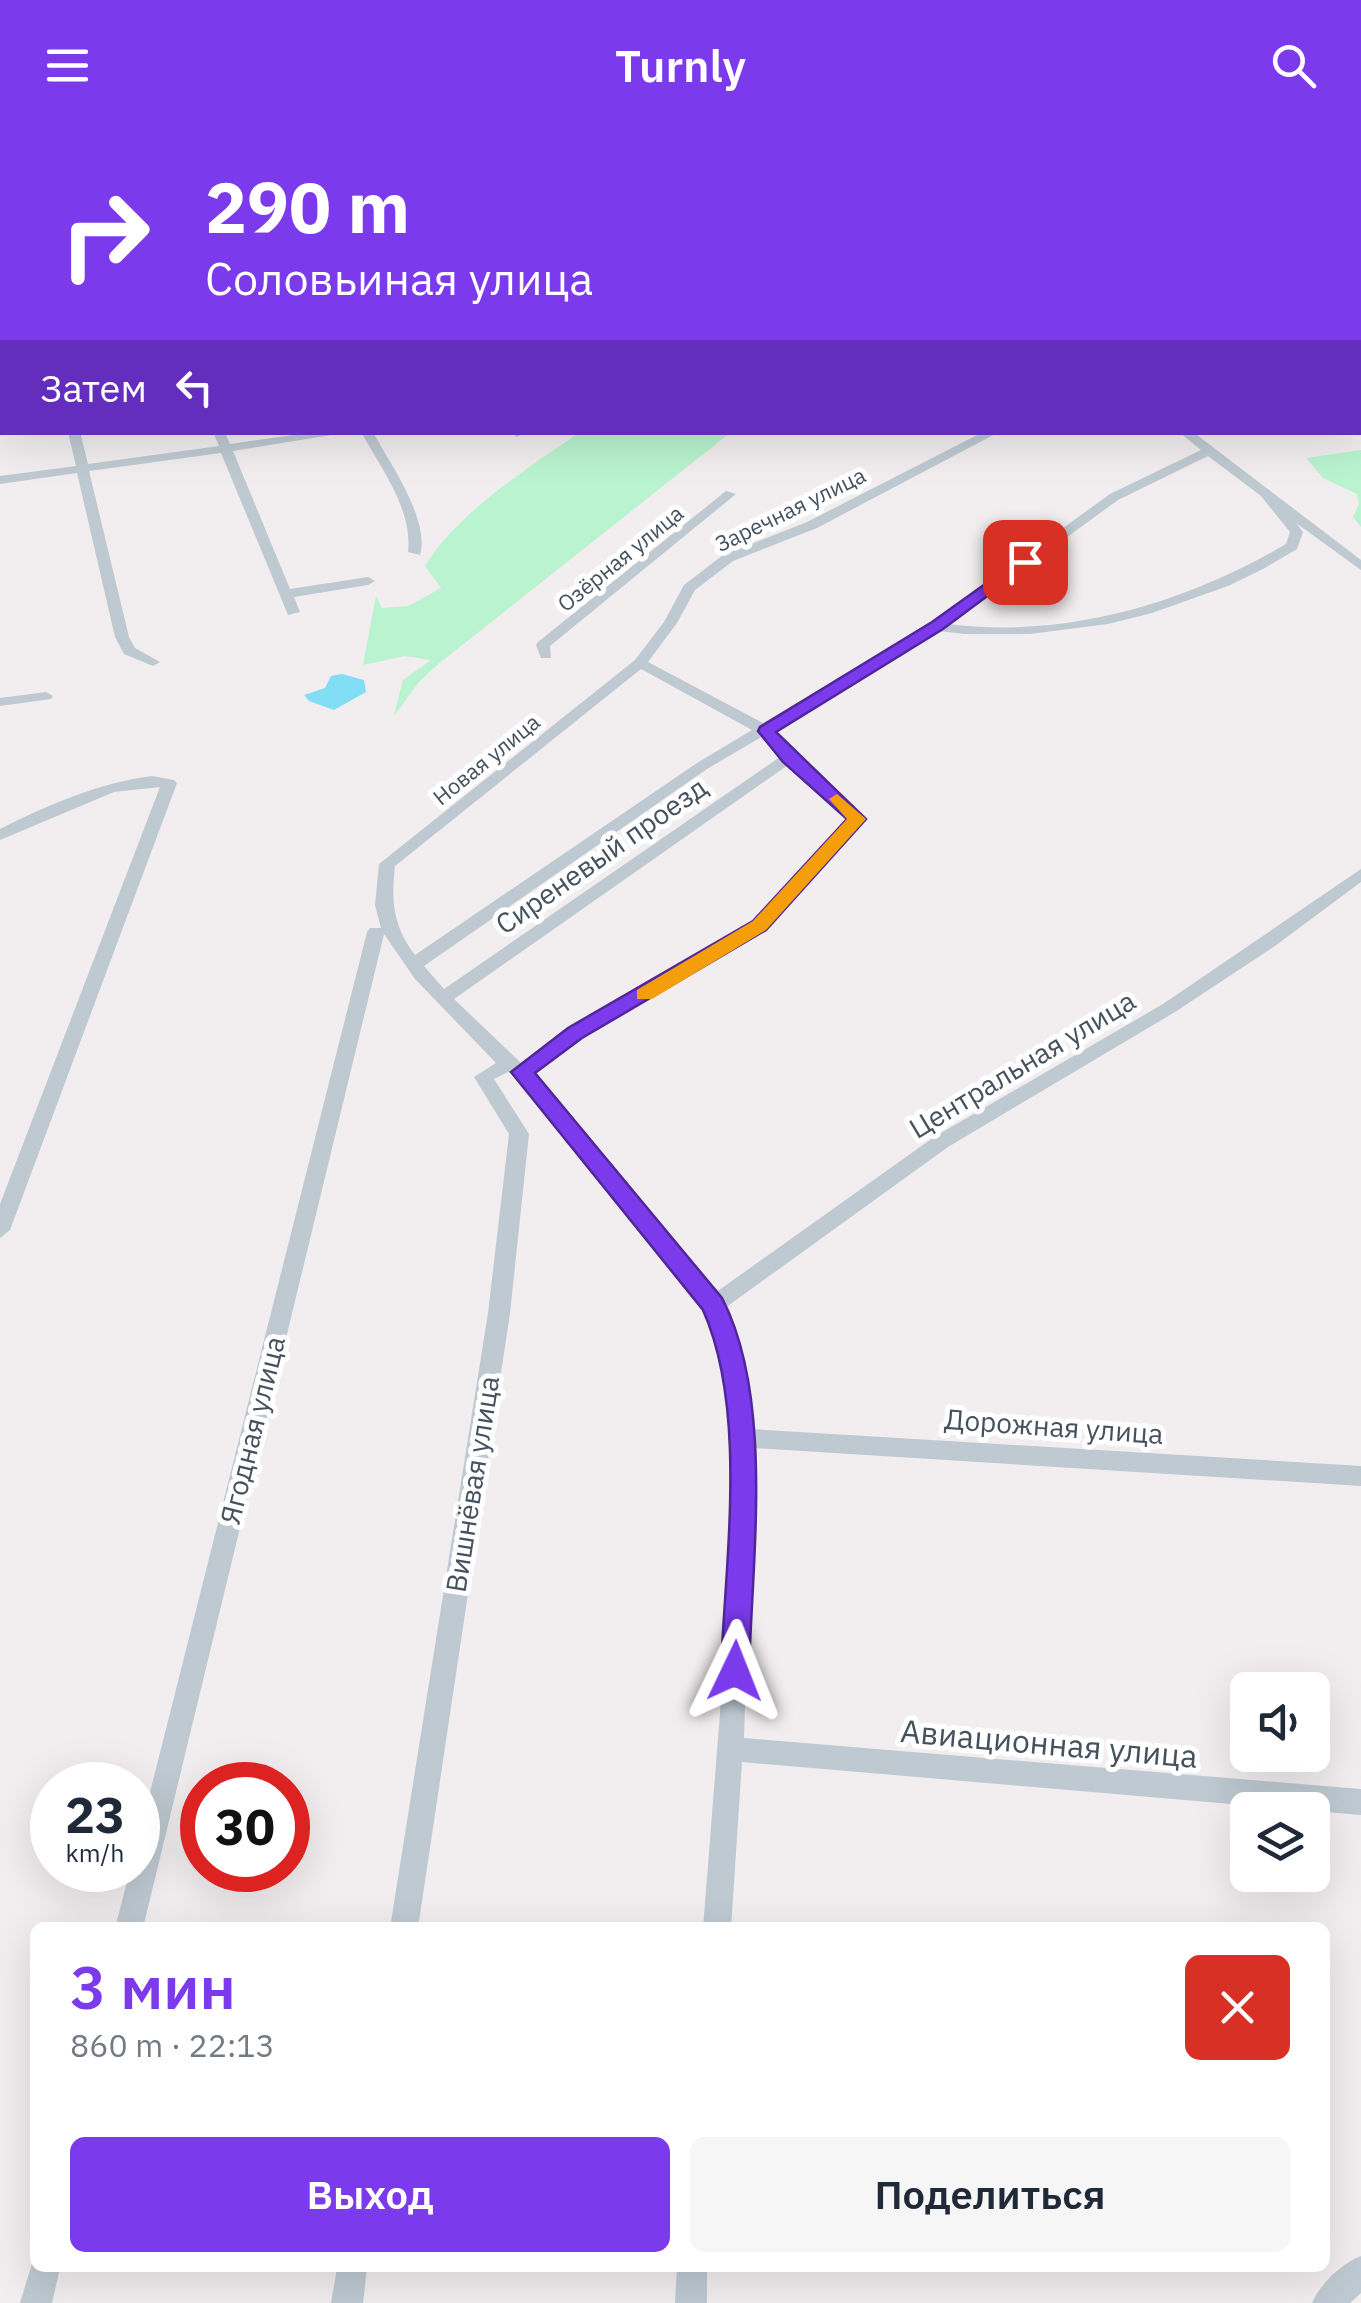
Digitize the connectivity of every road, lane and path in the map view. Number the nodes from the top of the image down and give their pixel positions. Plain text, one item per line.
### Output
1 (75, 435) edge
2 (220, 435) edge
3 (322, 435) edge
4 (368, 435) edge
5 (987, 435) edge
6 (1189, 435) edge
7 (225, 448) junction
8 (1208, 451) junction
9 (83, 468) junction
10 (0, 480) edge
11 (730, 494) dead end
12 (1266, 494) junction
13 (415, 552) dead end
14 (1361, 566) edge
15 (368, 581) dead end
16 (285, 594) junction
17 (293, 612) dead end
18 (937, 626) junction
19 (546, 655) dead end
20 (153, 662) dead end
21 (640, 663) junction
22 (46, 696) dead end
23 (0, 702) edge
24 (766, 731) junction
25 (790, 758) junction
26 (0, 835) edge
27 (1361, 874) edge
28 (376, 932) dead end
29 (414, 964) junction
30 (444, 998) junction
31 (515, 1068) junction
32 (0, 1230) edge
33 (713, 1305) junction
34 (742, 1438) junction
35 (1361, 1476) edge
36 (732, 1748) junction
37 (1361, 1802) edge
38 (130, 1922) edge
39 (405, 1922) edge
40 (718, 1922) edge
41 (1361, 2271) edge
42 (44, 2272) edge
43 (351, 2272) edge
44 (692, 2272) edge
45 (36, 2303) edge
46 (347, 2303) edge
47 (691, 2303) edge
48 (1328, 2303) edge

1 - 9 street
2 - 7 street
3 - 7 street
4 - 13 street
5 - 21 street, Заречная улица
6 - 8 street
7 - 9 street
7 - 16 street
8 - 12 street
8 - 18 street
9 - 10 street
9 - 20 street
11 - 19 street, Озёрная улица
12 - 14 street
12 - 18 street
15 - 16 street
16 - 17 street
18 - 24 street
21 - 24 street
21 - 29 street, Новая улица
22 - 23 street
24 - 25 street
24 - 29 street
25 - 30 street, Сиреневый проезд
25 - 31 street
26 - 32 street
27 - 33 street, Центральная улица
28 - 38 street, Ягодная улица
29 - 30 street
30 - 31 street
31 - 33 street
31 - 39 street, Вишнёвая улица
33 - 34 street
34 - 35 street, Дорожная улица
34 - 36 street
36 - 37 street, Авиационная улица
36 - 40 street
41 - 48 street
42 - 45 street
43 - 46 street
44 - 47 street

